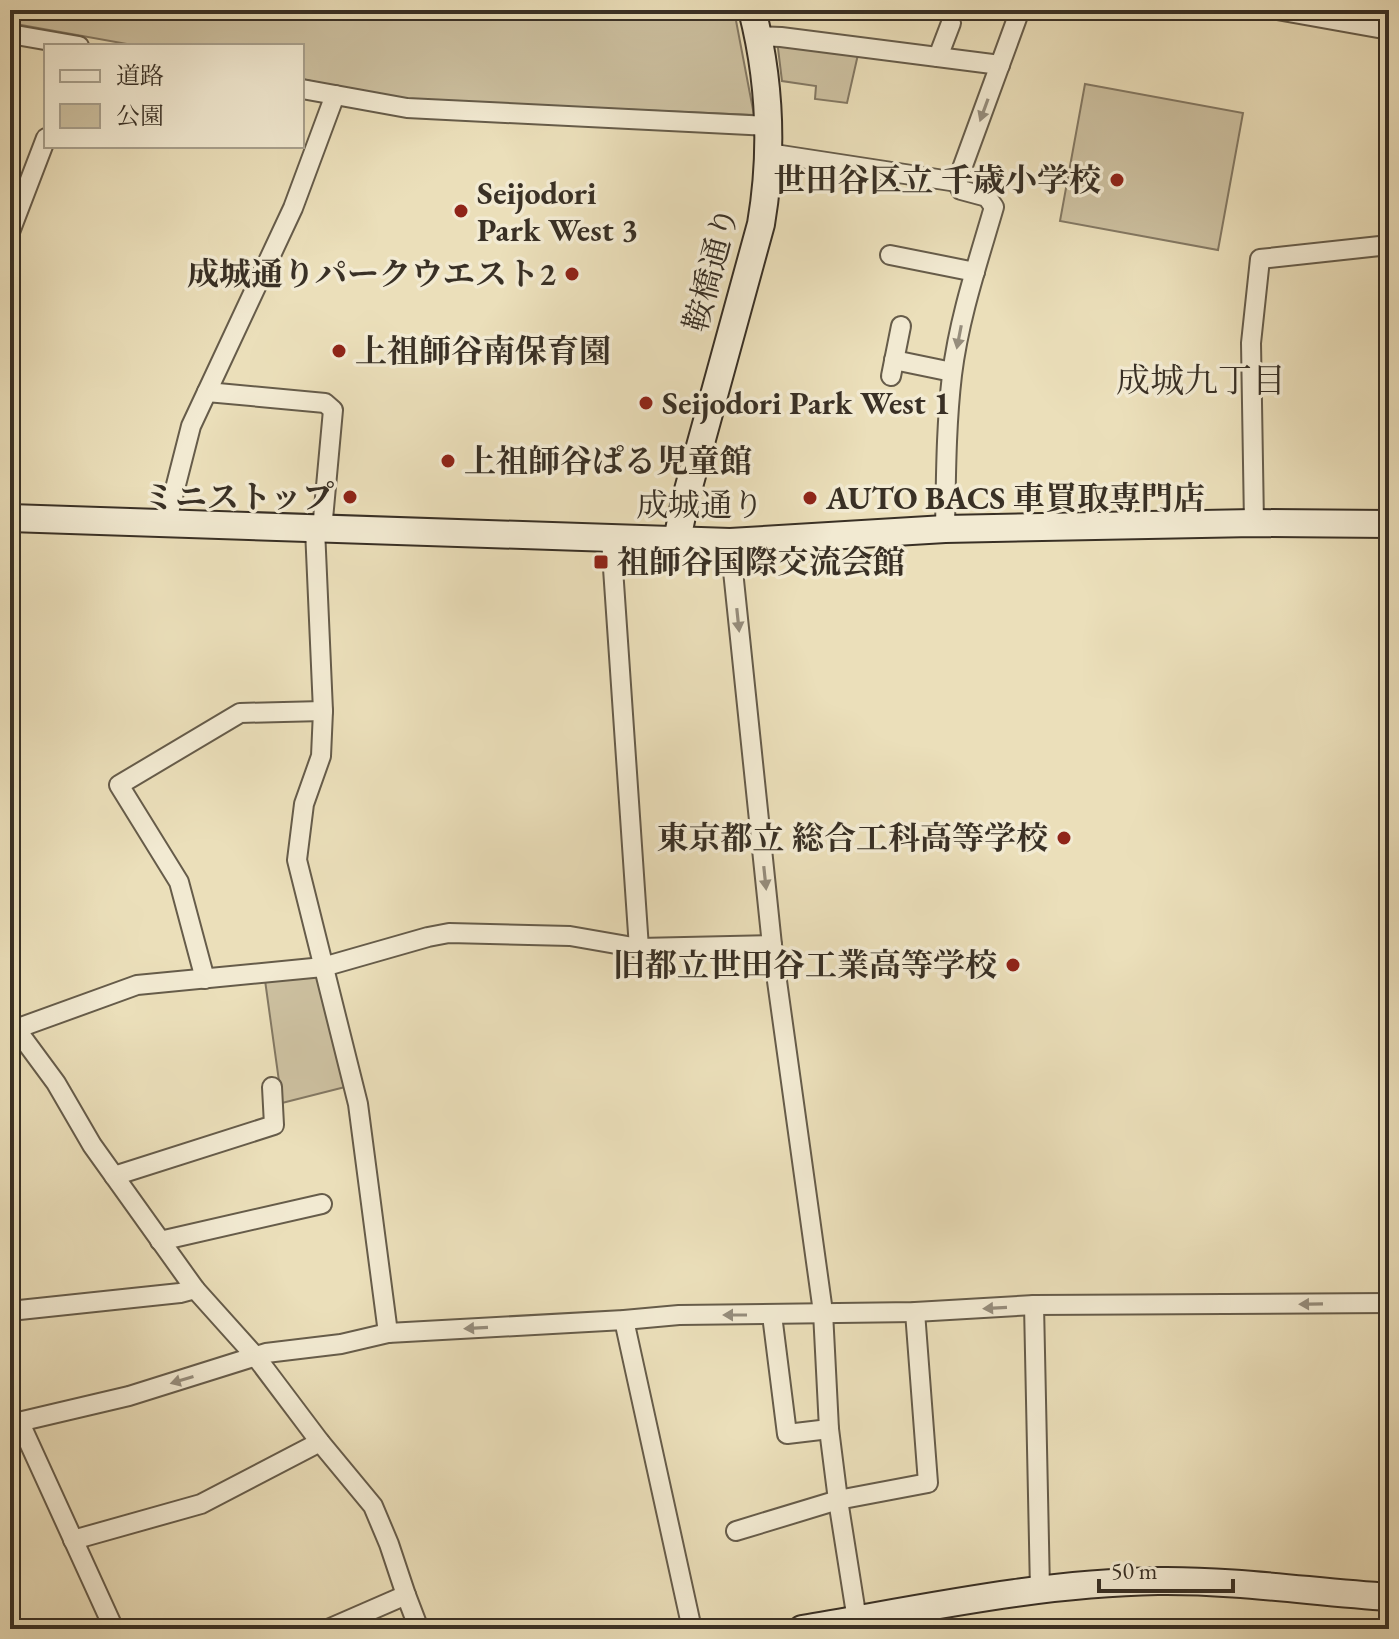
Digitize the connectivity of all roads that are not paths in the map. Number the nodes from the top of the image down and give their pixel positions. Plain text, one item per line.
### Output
1 (752, 10) edge
2 (1020, 10) edge
3 (1277, 10) edge
4 (951, 23) dead end
5 (1389, 30) edge
6 (10, 34) edge
7 (759, 36) junction
8 (68, 44) edge
9 (938, 57) junction
10 (1000, 65) junction
11 (304, 89) edge
12 (335, 95) junction
13 (768, 126) junction
14 (44, 143) edge
15 (768, 153) junction
16 (957, 182) junction
17 (10, 230) edge
18 (1389, 245) edge
19 (890, 255) dead end
20 (975, 272) junction
21 (901, 326) dead end
22 (952, 372) junction
23 (207, 392) junction
24 (10, 518) edge
25 (1254, 523) junction
26 (166, 524) junction
27 (1389, 524) edge
28 (945, 529) junction
29 (319, 530) junction
30 (611, 539) junction
31 (677, 540) junction
32 (730, 542) junction
33 (323, 711) junction
34 (772, 945) junction
35 (639, 948) junction
36 (323, 967) junction
37 (205, 979) junction
38 (12, 1027) edge
39 (272, 1087) dead end
40 (114, 1176) junction
41 (322, 1204) dead end
42 (160, 1241) junction
43 (195, 1289) junction
44 (1389, 1303) edge
45 (1034, 1305) junction
46 (10, 1311) edge
47 (823, 1312) junction
48 (915, 1312) junction
49 (772, 1315) junction
50 (624, 1320) junction
51 (388, 1333) junction
52 (256, 1357) junction
53 (15, 1423) edge
54 (829, 1429) junction
55 (320, 1442) junction
56 (838, 1500) junction
57 (736, 1531) dead end
58 (73, 1540) junction
59 (1040, 1590) junction
60 (406, 1595) junction
61 (1389, 1597) edge
62 (857, 1620) junction
63 (114, 1629) edge
64 (328, 1629) edge
65 (419, 1629) edge
66 (692, 1629) edge
67 (802, 1629) edge

1 - 7 street, 鞍橋通り
2 - 10 street
3 - 5 street
4 - 9 street
6 - 8 street
7 - 9 street
7 - 13 street, 鞍橋通り
9 - 10 street
10 -> 16 street
11 - 12 street
12 - 13 street
12 - 23 street
13 - 15 street, 鞍橋通り
14 - 17 street
15 - 16 street
15 - 31 street, 鞍橋通り
16 - 20 street
18 - 25 street
19 - 20 street
20 -> 22 street
21 - 22 street
22 - 28 street
23 - 26 street
23 - 29 street
24 - 26 street, 成城通り
25 - 27 street, 成城通り
25 - 28 street, 成城通り
26 - 29 street, 成城通り
28 - 32 street, 成城通り
29 - 30 street, 成城通り
29 - 33 street
30 - 31 street, 成城通り
30 - 35 street
31 - 32 street, 成城通り
32 -> 34 street
33 - 36 street
33 - 37 street
34 - 35 street
34 - 47 street
35 - 36 street
36 - 37 street
36 - 51 street
37 - 38 street
38 - 40 street
39 - 40 street
40 - 42 street
41 - 42 street
42 - 43 street
43 - 46 street
43 - 52 street
44 -> 45 street
45 -> 48 street
45 - 59 street
47 - 48 street
47 - 49 street
47 - 54 street
48 - 56 street
49 -> 50 street
49 - 54 street
50 -> 51 street
50 - 66 street
51 - 52 street
52 -> 53 street
52 - 55 street
53 - 58 street
54 - 56 street
55 - 58 street
55 - 60 street
56 - 57 street
56 - 62 street
58 - 63 street
59 - 61 street
59 - 62 street
60 - 64 street
60 - 65 street
62 - 67 street

